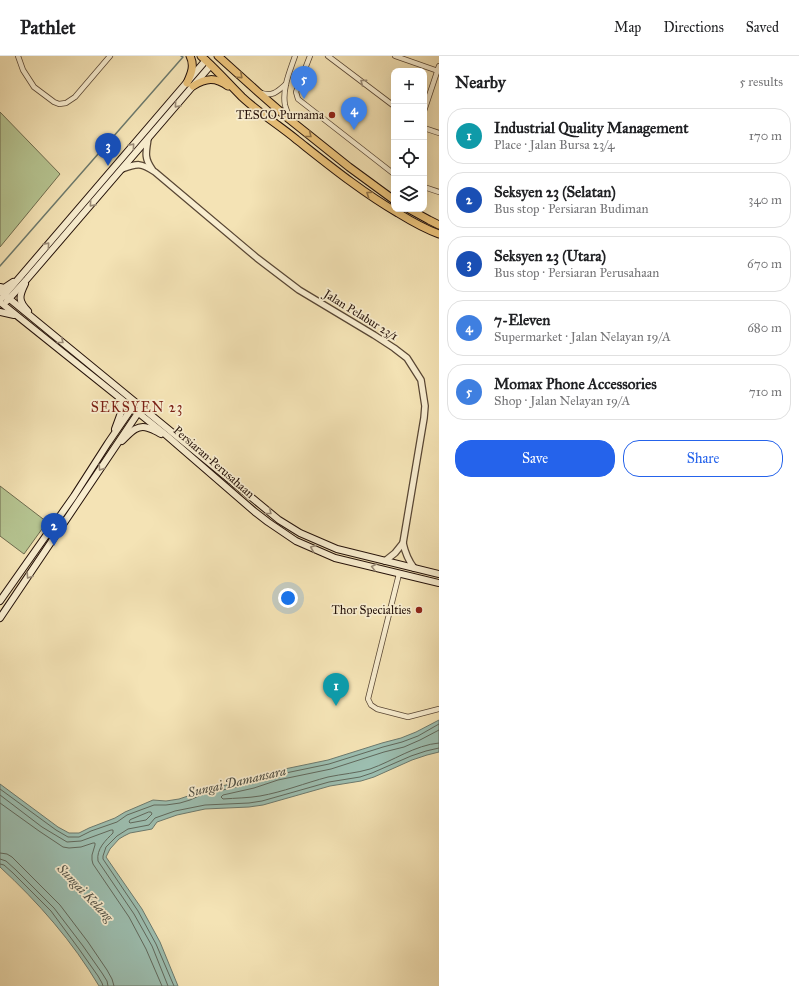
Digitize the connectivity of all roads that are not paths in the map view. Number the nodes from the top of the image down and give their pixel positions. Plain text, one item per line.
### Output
1 (18, 56) edge
2 (110, 56) edge
3 (190, 56) edge
4 (295, 56) edge
5 (310, 56) edge
6 (328, 56) edge
7 (395, 56) edge
8 (212, 59) edge
9 (438, 68) edge
10 (286, 83) junction
11 (190, 85) junction
12 (258, 92) junction
13 (242, 97) junction
14 (391, 104) edge
15 (426, 104) edge
16 (289, 119) junction
17 (427, 129) edge
18 (439, 133) edge
19 (148, 139) junction
20 (122, 169) junction
21 (155, 172) junction
22 (391, 172) edge
23 (427, 188) edge
24 (439, 192) edge
25 (391, 198) edge
26 (414, 212) edge
27 (429, 220) junction
28 (439, 221) edge
29 (439, 224) edge
30 (439, 234) edge
31 (22, 274) junction
32 (27, 279) junction
33 (0, 288) edge
34 (4, 295) edge
35 (1, 302) edge
36 (0, 312) edge
37 (17, 316) junction
38 (48, 331) junction
39 (119, 397) junction
40 (134, 405) junction
41 (140, 410) junction
42 (166, 435) junction
43 (108, 443) junction
44 (113, 449) junction
45 (403, 543) junction
46 (385, 561) junction
47 (414, 568) junction
48 (399, 574) junction
49 (439, 574) edge
50 (439, 583) edge
51 (0, 602) edge
52 (0, 618) edge
53 (439, 709) edge

1 - 2 street
3 - 11 main road
4 - 10 street
5 - 22 street
14 -> 6 street
7 - 9 street
8 - 11 main road, Persiaran Perusahaan
8 -> 12 main road
8 - 13 main road
9 - 15 street
10 - 12 street
10 - 16 street
11 - 13 main road
11 -> 19 main road, Persiaran Perusahaan
31 -> 11 main road, Persiaran Perusahaan
12 - 16 main road
30 -> 13 main road
16 -> 25 main road
17 - 18 street
19 - 20 main road, Persiaran Perusahaan
19 - 21 street, Jalan Pelabur 23/1
20 - 21 street, Jalan Pelabur 23/1
20 -> 32 main road, Persiaran Perusahaan
21 - 45 street, Jalan Pelabur 23/1
23 - 24 street
26 - 27 main road
27 - 28 main road
27 - 29 main road
31 - 33 main road
31 - 34 main road, Persiaran Perusahaan
32 - 34 main road, Persiaran Perusahaan
32 - 38 main road
34 - 35 main road, Persiaran Perusahaan
34 - 38 main road, Persiaran Perusahaan
35 - 37 main road, Persiaran Perusahaan
36 - 37 main road
37 - 39 main road, Persiaran Perusahaan
38 -> 40 main road, Persiaran Perusahaan
39 - 40 main road, Persiaran Perusahaan
39 - 43 main road
40 - 41 main road, Persiaran Perusahaan
40 - 43 main road
41 - 42 main road, Persiaran Perusahaan
41 - 44 main road
41 -> 46 main road, Persiaran Perusahaan
42 - 44 main road
48 -> 42 main road, Persiaran Perusahaan
43 - 51 main road
44 -> 52 main road
45 - 46 street
45 - 47 street, Jalan Pelabur 23/1
46 - 47 main road, Persiaran Perusahaan
47 - 49 main road, Persiaran Perusahaan
48 - 50 main road, Persiaran Perusahaan
48 - 53 street

